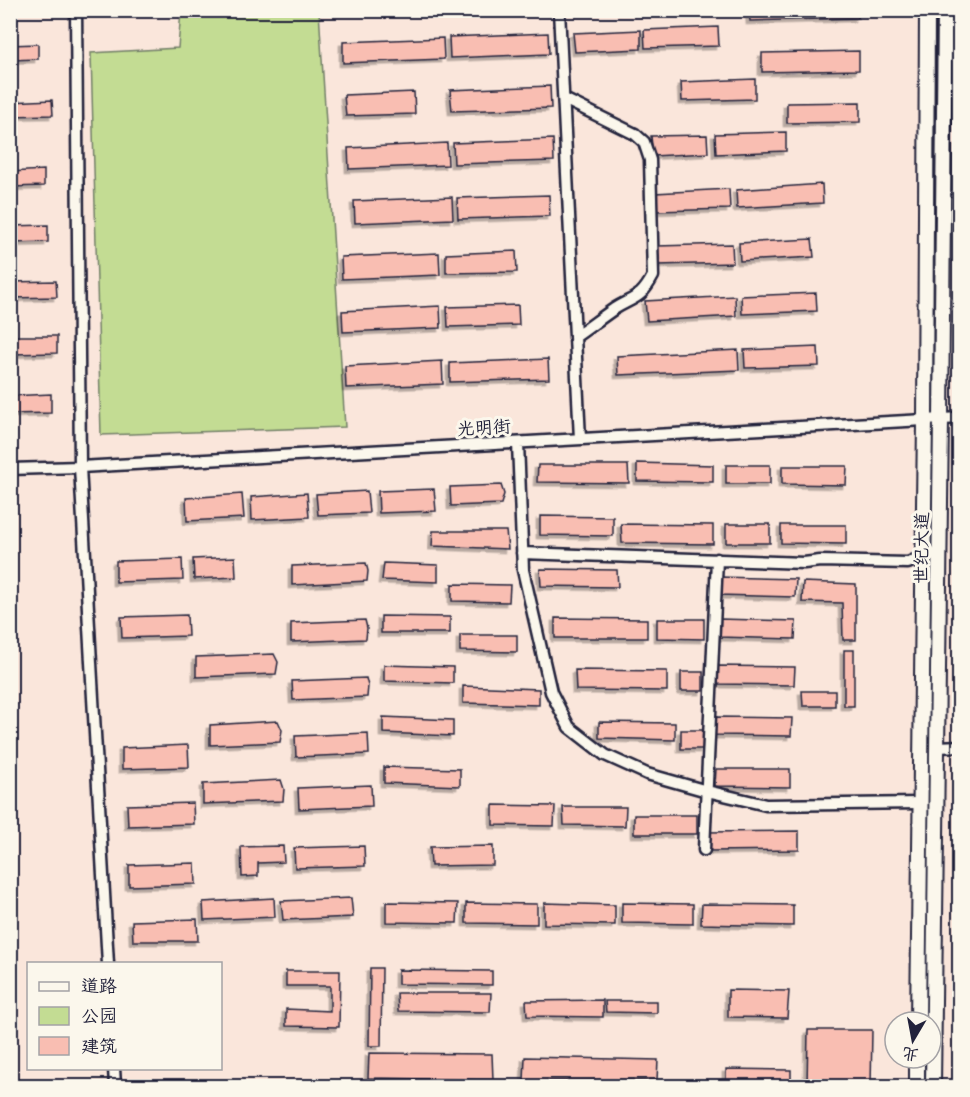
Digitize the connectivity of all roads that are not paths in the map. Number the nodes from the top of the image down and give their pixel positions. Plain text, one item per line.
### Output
1 (76, 10) edge
2 (560, 10) edge
3 (927, 10) edge
4 (945, 10) edge
5 (564, 99) junction
6 (575, 337) junction
7 (960, 418) edge
8 (941, 419) junction
9 (925, 420) junction
10 (580, 439) junction
11 (518, 442) junction
12 (80, 467) junction
13 (10, 470) edge
14 (940, 553) junction
15 (522, 554) junction
16 (923, 556) junction
17 (717, 560) junction
18 (960, 746) edge
19 (938, 747) junction
20 (707, 791) junction
21 (920, 803) junction
22 (704, 850) dead end
23 (108, 962) edge
24 (918, 1010) edge
25 (114, 1070) edge
26 (914, 1070) edge
27 (917, 1070) edge
28 (934, 1083) edge
29 (115, 1086) edge
30 (908, 1086) edge
31 (917, 1086) edge

1 - 12 street
2 - 5 street
3 - 9 main road, 世纪大道
4 - 8 main road, 世纪大道
5 - 6 street
5 - 6 street
6 - 10 street
7 - 8 street, 光明街
8 - 9 street, 光明街
8 - 14 main road, 世纪大道
9 - 10 street, 光明街
9 - 16 main road, 世纪大道
10 - 11 street, 光明街
11 - 12 street, 光明街
11 - 15 street
12 - 13 street, 光明街
12 - 23 street
14 - 16 street
14 - 19 main road, 世纪大道
15 - 17 street
15 - 20 street
16 - 17 street
16 - 21 main road, 世纪大道
17 - 20 street
18 - 19 street
19 - 28 main road, 世纪大道
20 - 21 street
20 - 22 street
21 - 24 main road, 世纪大道
25 - 29 street
26 - 30 main road
27 - 31 main road

